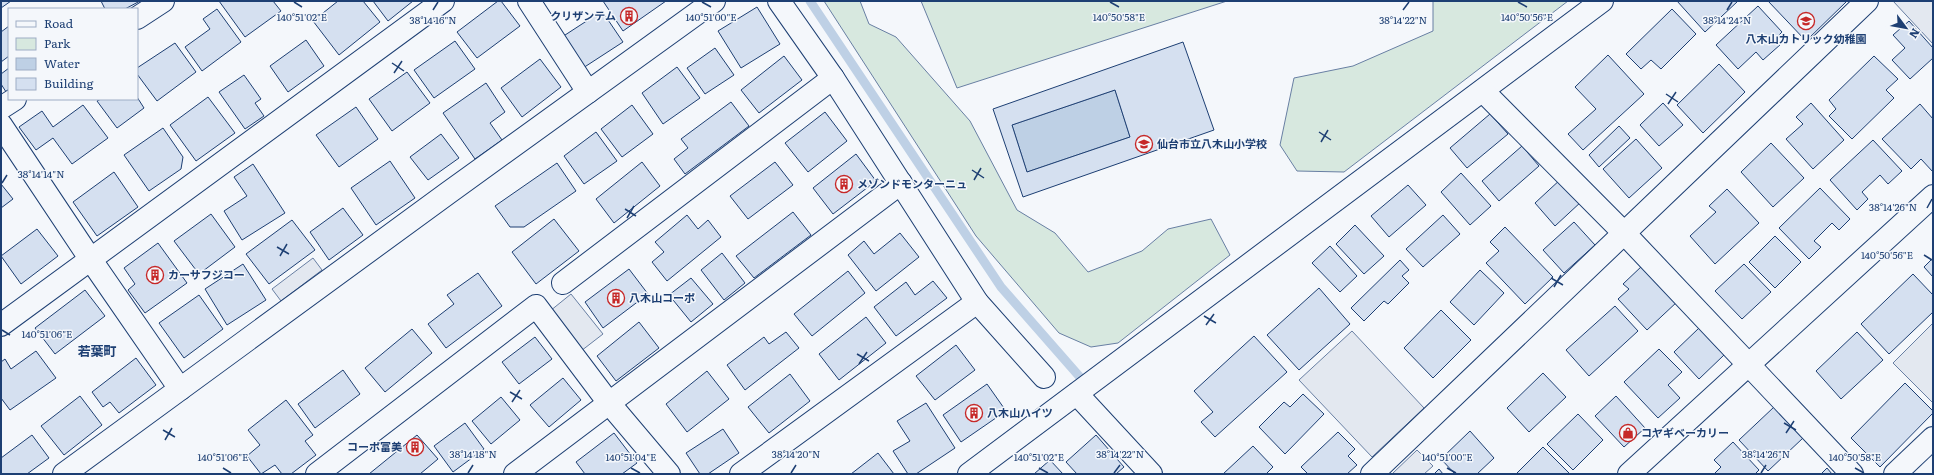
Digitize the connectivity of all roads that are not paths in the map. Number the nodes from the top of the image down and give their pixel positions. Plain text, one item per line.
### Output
1 (163, 1) edge
2 (443, 1) edge
3 (529, 1) edge
4 (714, 1) edge
5 (779, 1) edge
6 (1602, 1) edge
7 (1867, 1) edge
8 (138, 17) edge
9 (833, 78) junction
10 (1483, 91) junction
11 (588, 92) junction
12 (14, 100) edge
13 (2, 123) edge
14 (901, 183) junction
15 (1933, 196) edge
16 (1625, 234) junction
17 (91, 260) junction
18 (563, 283) dead end
19 (977, 302) junction
20 (1, 326) edge
21 (1748, 365) junction
22 (1044, 377) dead end
23 (180, 389) junction
24 (1077, 394) junction
25 (609, 403) junction
26 (1933, 438) edge
27 (64, 474) edge
28 (318, 474) edge
29 (515, 474) edge
30 (669, 474) edge
31 (741, 474) edge
32 (969, 474) edge
33 (1151, 474) edge
34 (1372, 474) edge
35 (1629, 474) edge
36 (1852, 474) edge
37 (1895, 474) edge

1 - 8 street
2 - 17 street
3 - 11 street
4 - 11 street
5 - 9 street
6 - 10 street
7 - 16 street
9 - 14 street
9 - 18 street
10 - 16 street
10 - 24 street
11 - 23 street
12 - 13 street
13 - 17 street
14 - 19 street
14 - 25 street
15 - 21 street
16 - 21 street
16 - 34 street
17 - 20 street
17 - 23 street
19 - 22 street
19 - 31 street
21 - 35 street
21 - 36 street
23 - 27 street
24 - 32 street
24 - 33 street
25 - 28 street
25 - 29 street
25 - 30 street
26 - 37 street

